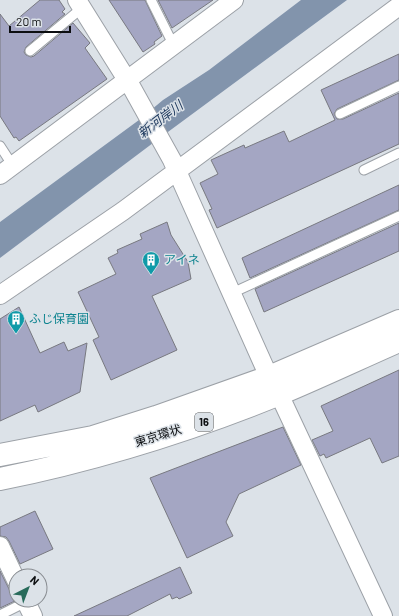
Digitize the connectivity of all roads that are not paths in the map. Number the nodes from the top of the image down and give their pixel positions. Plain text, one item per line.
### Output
1 (152, 0) edge
2 (234, 0) edge
3 (79, 4) edge
4 (399, 6) edge
5 (174, 44) junction
6 (30, 51) dead end
7 (129, 84) junction
8 (399, 86) edge
9 (340, 114) dead end
10 (0, 146) edge
11 (399, 153) edge
12 (175, 166) junction
13 (6, 170) edge
14 (364, 170) dead end
15 (399, 216) edge
16 (232, 293) junction
17 (0, 294) edge
18 (399, 321) edge
19 (399, 341) edge
20 (274, 385) junction
21 (0, 455) edge
22 (0, 479) edge
23 (0, 546) edge
24 (10, 568) edge
25 (21, 608) edge
26 (0, 614) edge
27 (383, 616) edge

1 - 5 lane
2 - 5 street
3 - 6 lane
3 - 7 street
4 - 12 street
5 - 7 street
7 - 12 street
7 - 13 street
8 - 9 lane
10 - 13 lane
11 - 14 lane
12 - 16 street
12 - 17 street
15 - 16 lane
16 - 20 street
18 - 20 highway, 東京環状 / 16
19 - 20 highway, 東京環状 / 16
20 - 21 highway, 東京環状 / 16
20 - 22 highway, 東京環状 / 16
20 - 27 street
23 - 24 street
25 - 26 lane

